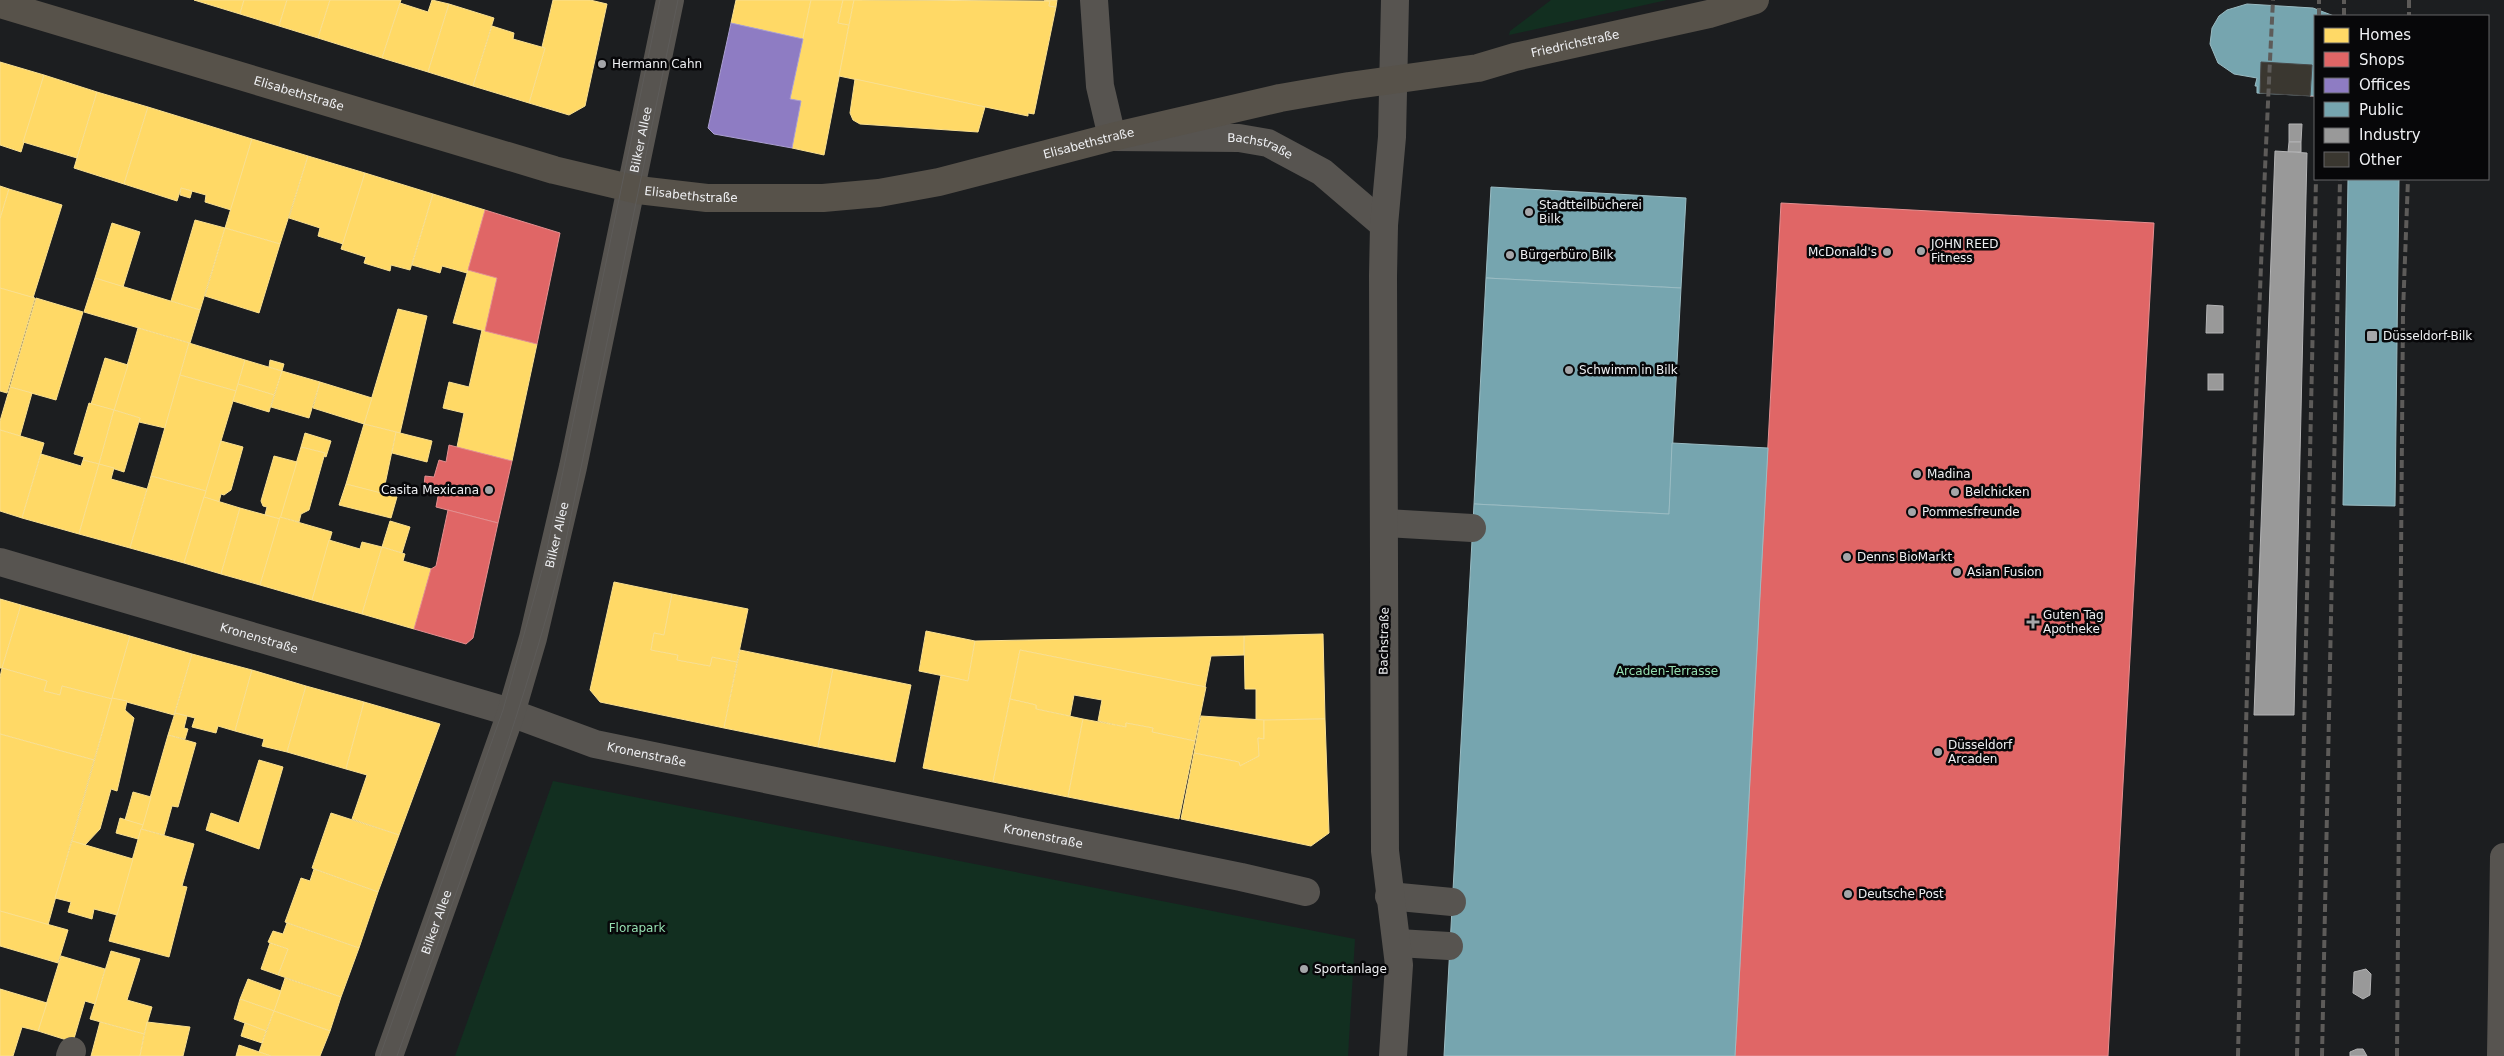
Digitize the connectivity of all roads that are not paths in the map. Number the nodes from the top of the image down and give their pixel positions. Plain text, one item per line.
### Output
1 (670, 0) edge
2 (1094, 0) edge
3 (1395, 0) edge
4 (1755, 0) edge
5 (0, 4) edge
6 (1394, 80) junction
7 (1112, 137) junction
8 (632, 189) junction
9 (1384, 225) junction
10 (1386, 523) junction
11 (1472, 528) dead end
12 (0, 562) edge
13 (511, 713) junction
14 (2504, 857) edge
15 (1306, 892) dead end
16 (1389, 896) junction
17 (1452, 902) dead end
18 (1398, 943) junction
19 (1449, 946) dead end
20 (389, 1056) edge
21 (1393, 1056) edge
22 (2501, 1056) edge

1 - 8 street, Bilker Allee
2 - 7 street
3 - 6 street, Bachstraße
4 - 6 main road, Friedrichstraße
5 - 8 main road, Elisabethstraße
6 - 7 main road, Elisabethstraße
6 - 9 street, Bachstraße
7 - 8 main road, Elisabethstraße
7 - 9 street, Bachstraße
8 - 13 street, Bilker Allee
9 - 10 street, Bachstraße
10 - 11 street
10 - 16 street, Bachstraße
12 - 13 street, Kronenstraße
13 - 15 street, Kronenstraße
13 - 20 street, Bilker Allee
14 - 22 street
16 - 17 street
16 - 18 street, Bachstraße
18 - 19 street
18 - 21 street, Bachstraße

